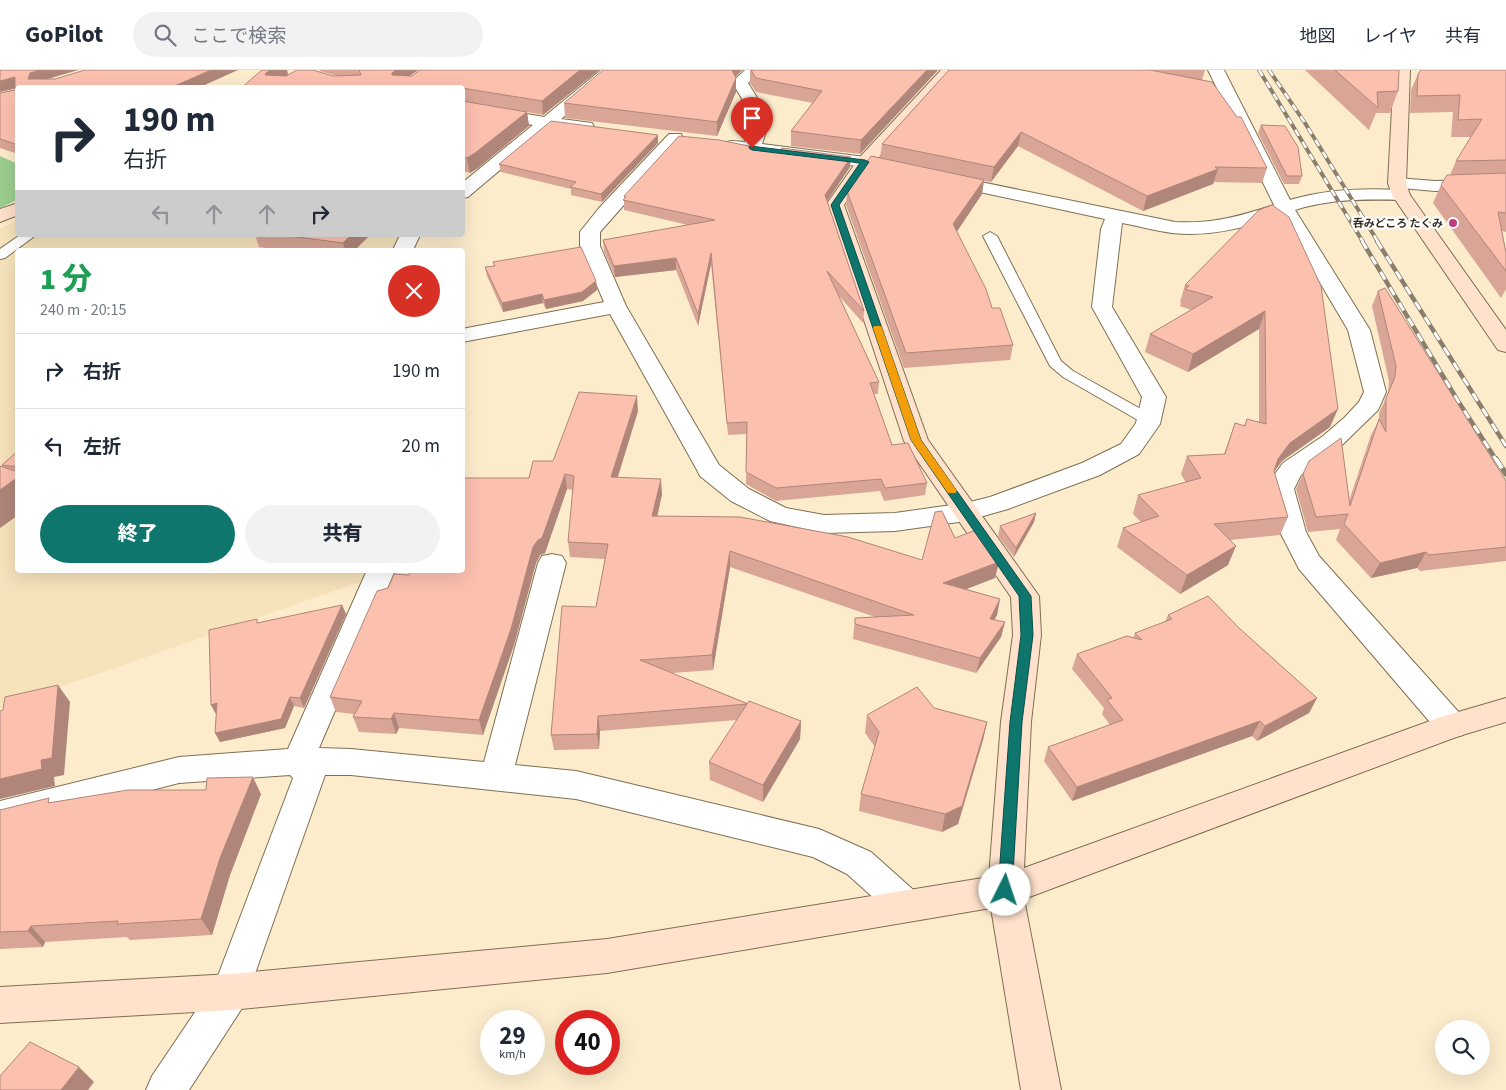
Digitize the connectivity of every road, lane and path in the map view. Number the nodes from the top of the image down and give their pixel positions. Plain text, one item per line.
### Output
1 (610, 70) edge
2 (754, 70) edge
3 (949, 70) edge
4 (1216, 70) edge
5 (1402, 70) edge
6 (1208, 89) edge
7 (1228, 93) junction
8 (465, 108) edge
9 (549, 122) junction
10 (607, 129) edge
11 (675, 138) edge
12 (713, 143) edge
13 (752, 148) junction
14 (865, 162) junction
15 (913, 172) edge
16 (932, 176) edge
17 (1506, 184) edge
18 (1399, 189) junction
19 (465, 191) edge
20 (1285, 208) junction
21 (1115, 216) junction
22 (990, 236) dead end
23 (26, 237) edge
24 (0, 255) edge
25 (616, 306) junction
26 (465, 335) edge
27 (1506, 345) edge
28 (1149, 420) junction
29 (966, 512) junction
30 (552, 564) dead end
31 (380, 573) edge
32 (1506, 710) edge
33 (1452, 726) junction
34 (298, 761) junction
35 (496, 777) junction
36 (0, 815) edge
37 (1005, 890) junction
38 (908, 906) junction
39 (231, 992) junction
40 (0, 1005) edge
41 (166, 1090) edge
42 (1041, 1090) edge

1 - 9 street
2 - 13 street
3 - 14 street
4 - 7 street
5 - 18 street
6 - 7 street
7 - 20 street
8 - 9 street
9 - 10 street
9 - 19 street
11 - 25 street
12 - 13 street
13 - 14 street
14 - 15 street
14 - 29 street
16 - 21 street
17 - 18 street
18 - 20 street
18 - 27 street
20 - 21 street
20 - 33 street
21 - 28 street
22 - 28 lane
23 - 24 lane
25 - 26 street
25 - 29 street
28 - 29 street
29 - 37 street
30 - 35 street
31 - 34 street
32 - 33 street
33 - 37 street
34 - 35 street
34 - 36 street
34 - 39 street
35 - 38 street
37 - 38 street
37 - 42 street
38 - 39 street
39 - 40 street
39 - 41 street

